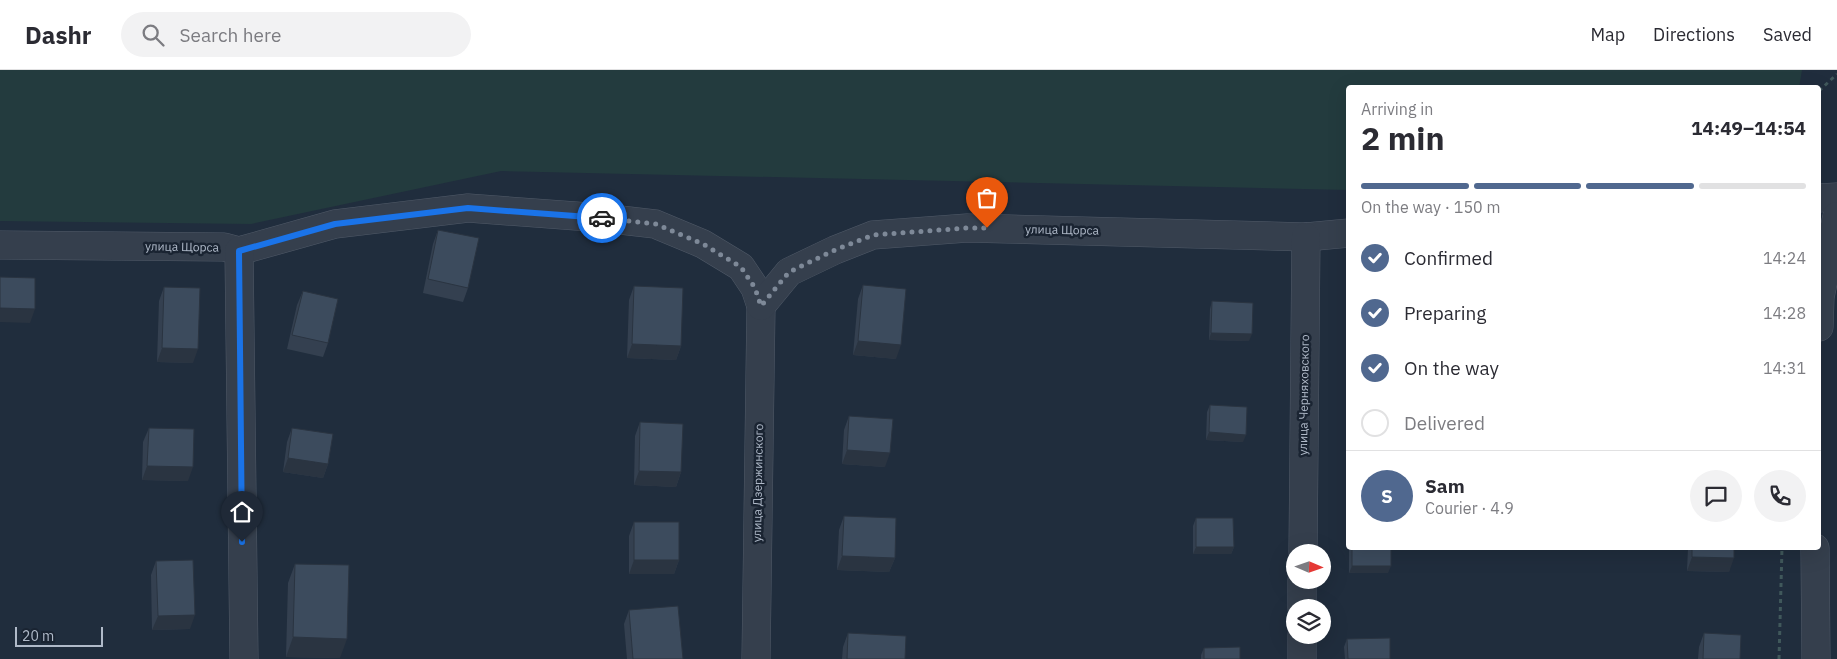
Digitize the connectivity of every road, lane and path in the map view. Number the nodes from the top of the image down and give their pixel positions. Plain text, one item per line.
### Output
1 (1837, 74) edge
2 (1821, 89) edge
3 (1837, 197) edge
4 (1821, 198) edge
5 (1837, 216) edge
6 (1346, 233) edge
7 (1306, 237) junction
8 (0, 245) edge
9 (239, 251) junction
10 (1821, 292) edge
11 (761, 306) junction
12 (1303, 544) edge
13 (1782, 550) edge
14 (1815, 550) edge
15 (1302, 644) edge
16 (244, 659) edge
17 (756, 659) edge
18 (1302, 659) edge
19 (1779, 659) edge
20 (1816, 659) edge

1 - 2 path
3 - 4 street
5 - 10 street
6 - 7 street, улица Щорса
7 - 11 street, улица Щорса
7 - 12 street, улица Черняховского
8 - 9 street, улица Щорса
9 - 11 street, улица Щорса
9 - 16 street
11 - 17 street, улица Дзержинского
13 - 19 path
14 - 20 street
15 - 18 street

